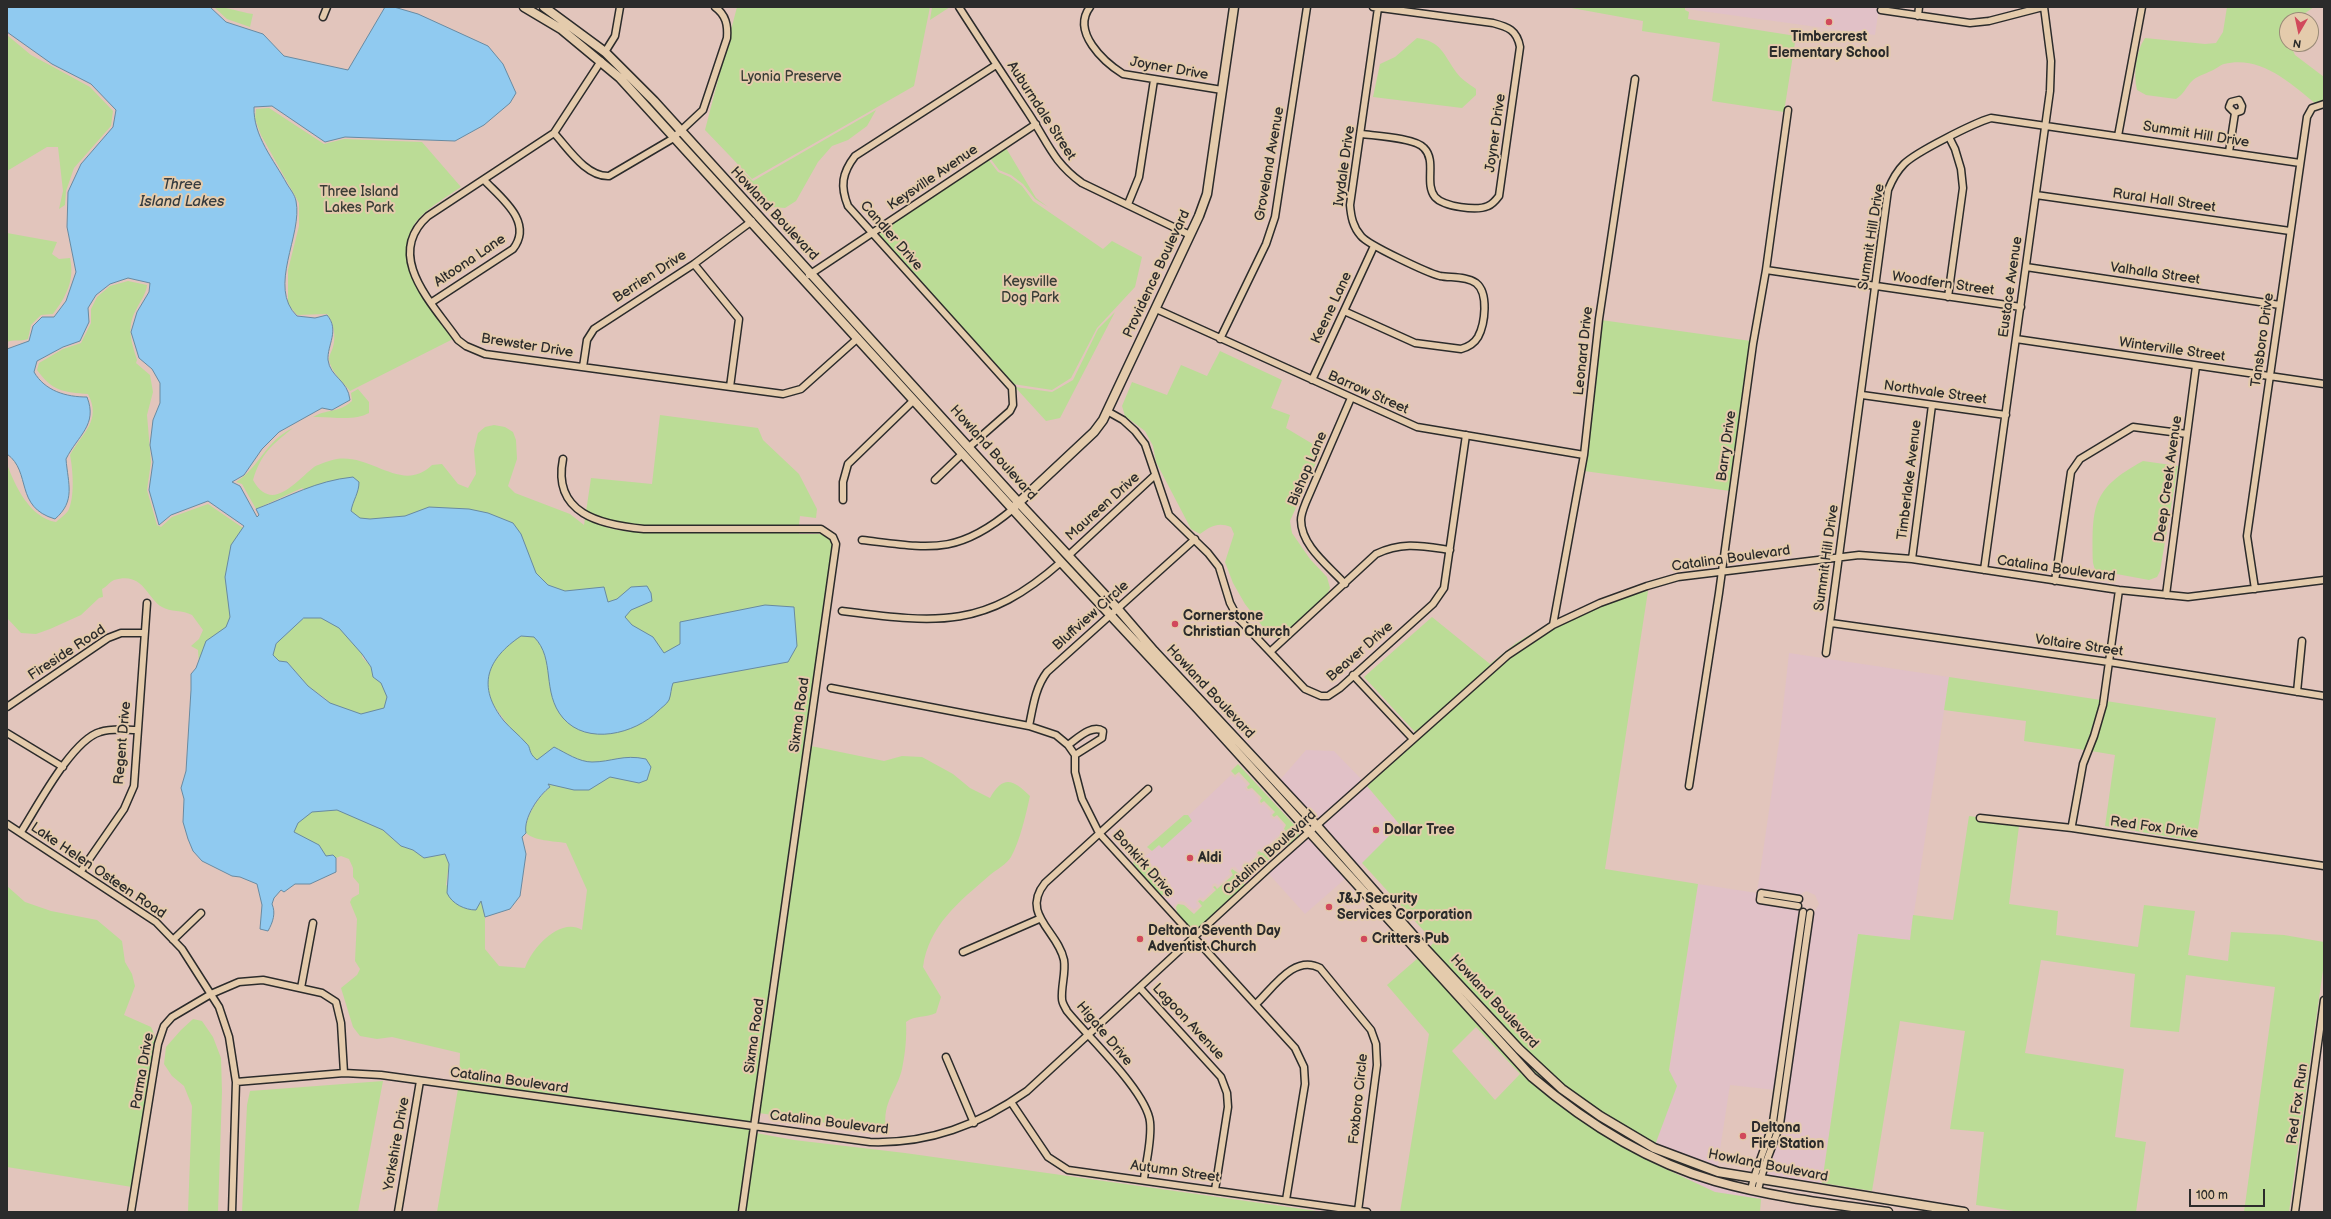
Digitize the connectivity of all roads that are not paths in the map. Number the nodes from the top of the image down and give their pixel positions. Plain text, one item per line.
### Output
1 (326, 7) edge
2 (524, 7) edge
3 (544, 7) edge
4 (620, 7) edge
5 (715, 7) edge
6 (958, 7) edge
7 (1090, 7) edge
8 (1234, 7) edge
9 (1307, 7) edge
10 (1375, 7) edge
11 (1919, 7) edge
12 (2044, 7) edge
13 (2142, 7) edge
14 (1881, 10) dead end
15 (1918, 16) junction
16 (323, 17) dead end
17 (589, 51) junction
18 (605, 52) junction
19 (601, 61) junction
20 (996, 65) junction
21 (1635, 79) dead end
22 (1154, 80) junction
23 (1222, 90) junction
24 (2324, 104) edge
25 (1788, 110) dead end
26 (2235, 113) dead end
27 (1036, 124) junction
28 (2046, 125) junction
29 (682, 131) junction
30 (554, 133) junction
31 (1362, 134) junction
32 (2118, 136) junction
33 (674, 137) junction
34 (1949, 138) junction
35 (2229, 152) junction
36 (2300, 163) junction
37 (484, 180) junction
38 (2036, 195) junction
39 (1128, 204) junction
40 (752, 221) junction
41 (2290, 231) junction
42 (872, 233) junction
43 (1190, 235) junction
44 (1374, 246) junction
45 (694, 264) junction
46 (2026, 267) junction
47 (1766, 270) junction
48 (811, 273) junction
49 (803, 279) junction
50 (1876, 286) junction
51 (1948, 297) junction
52 (432, 302) junction
53 (2280, 305) junction
54 (2021, 307) junction
55 (1156, 309) junction
56 (1344, 311) junction
57 (858, 338) junction
58 (1220, 339) junction
59 (2016, 339) junction
60 (2196, 366) junction
61 (583, 367) junction
62 (2269, 377) junction
63 (1312, 380) junction
64 (2324, 384) edge
65 (730, 386) junction
66 (1862, 395) junction
67 (1351, 398) junction
68 (914, 400) junction
69 (1932, 405) junction
70 (1107, 411) junction
71 (2006, 415) junction
72 (2187, 434) junction
73 (1466, 435) junction
74 (969, 447) junction
75 (962, 454) junction
76 (1584, 455) junction
77 (563, 458) dead end
78 (1154, 476) junction
79 (935, 480) dead end
80 (843, 500) dead end
81 (1016, 506) junction
82 (1195, 539) junction
83 (862, 540) dead end
84 (1450, 550) junction
85 (1068, 555) junction
86 (1839, 557) junction
87 (1912, 559) junction
88 (1060, 562) junction
89 (1984, 570) junction
90 (1722, 571) junction
91 (2324, 580) edge
92 (2056, 581) junction
93 (1345, 584) junction
94 (2255, 589) junction
95 (2119, 590) junction
96 (2166, 595) junction
97 (147, 603) dead end
98 (1118, 608) junction
99 (842, 611) dead end
100 (1111, 614) junction
101 (1830, 623) junction
102 (1553, 625) junction
103 (144, 633) junction
104 (2302, 640) dead end
105 (1271, 651) junction
106 (1826, 653) dead end
107 (2109, 662) junction
108 (1353, 675) junction
109 (831, 688) dead end
110 (2297, 692) junction
111 (2324, 696) edge
112 (7, 707) edge
113 (1029, 726) junction
114 (137, 730) junction
115 (7, 733) edge
116 (1413, 739) junction
117 (1068, 745) junction
118 (1074, 755) junction
119 (63, 767) junction
120 (1689, 786) dead end
121 (1148, 789) dead end
122 (1980, 818) dead end
123 (7, 824) edge
124 (2072, 825) dead end
125 (1318, 826) junction
126 (20, 832) junction
127 (1099, 833) junction
128 (1309, 833) junction
129 (2324, 866) edge
130 (81, 871) junction
131 (1799, 899) dead end
132 (1798, 906) dead end
133 (201, 913) dead end
134 (1806, 913) dead end
135 (1039, 919) junction
136 (313, 923) dead end
137 (1194, 938) junction
138 (174, 940) junction
139 (963, 952) dead end
140 (301, 988) junction
141 (1140, 988) junction
142 (211, 994) junction
143 (2324, 1000) edge
144 (1256, 1004) junction
145 (1087, 1036) junction
146 (946, 1057) dead end
147 (344, 1073) junction
148 (420, 1081) junction
149 (236, 1082) junction
150 (1011, 1102) junction
151 (974, 1123) junction
152 (754, 1127) junction
153 (1144, 1179) junction
154 (1757, 1180) junction
155 (1215, 1190) junction
156 (1754, 1190) junction
157 (1286, 1200) junction
158 (1358, 1211) junction
159 (131, 1212) edge
160 (232, 1212) edge
161 (398, 1212) edge
162 (742, 1212) edge
163 (1367, 1212) edge
164 (1888, 1212) edge
165 (1964, 1212) edge
166 (2295, 1212) edge

1 - 16 street
2 - 17 main road, Howland Boulevard
3 - 18 main road, Howland Boulevard
4 - 18 street
5 - 29 street
6 - 20 street, Auburndale Street
7 - 22 street, Joyner Drive
8 - 23 main road, Providence Boulevard
9 - 58 street, Groveland Avenue
10 - 31 street, Ivydale Drive
10 - 31 street, Joyner Drive
11 - 15 street
12 - 15 street
12 - 28 street, Eustace Avenue
13 - 32 street
14 - 15 street
17 - 18 main road
17 - 19 main road, Howland Boulevard
18 - 29 main road, Howland Boulevard
19 - 30 street, Brewster Drive
19 - 33 main road, Howland Boulevard
20 - 27 street, Auburndale Street
20 - 42 street, Candler Drive
21 - 76 street, Leonard Drive
22 - 23 street, Joyner Drive
22 - 39 street
23 - 43 main road, Providence Boulevard
24 - 36 street, Tansboro Drive
25 - 47 street, Barry Drive
26 - 35 street
27 - 39 street, Auburndale Street
27 - 42 street, Keysville Avenue
28 - 32 street, Summit Hill Drive
28 - 34 street, Summit Hill Drive
28 - 38 street, Eustace Avenue
29 - 33 street
29 - 48 main road, Howland Boulevard
30 - 33 street
30 - 37 street, Brewster Drive
31 - 44 street, Ivydale Drive
32 - 35 street, Summit Hill Drive
33 - 40 main road, Howland Boulevard
34 - 50 street, Summit Hill Drive
34 - 51 street
35 - 36 street, Summit Hill Drive
36 - 41 street, Tansboro Drive
37 - 52 street, Brewster Drive
37 - 52 street, Altoona Lane
38 - 41 street, Rural Hall Street
38 - 46 street, Eustace Avenue
39 - 43 street, Auburndale Street
40 - 45 street, Berrien Drive
40 - 49 main road, Howland Boulevard
41 - 53 street, Tansboro Drive
42 - 48 street, Keysville Avenue
42 - 74 street, Candler Drive
43 - 55 main road, Providence Boulevard
44 - 56 street, Keene Lane
44 - 56 street, Ivydale Drive
45 - 61 street, Berrien Drive
45 - 65 street
46 - 53 street, Valhalla Street
46 - 54 street, Eustace Avenue
47 - 50 street, Woodfern Street
47 - 90 street, Barry Drive
48 - 49 street, Keysville Avenue
48 - 74 main road, Howland Boulevard
49 - 57 main road, Howland Boulevard
50 - 51 street, Woodfern Street
50 - 66 street, Summit Hill Drive
51 - 54 street, Woodfern Street
52 - 61 street, Brewster Drive
53 - 62 street, Tansboro Drive
54 - 59 street, Eustace Avenue
55 - 58 street, Barrow Street
55 - 70 main road, Providence Boulevard
56 - 63 street, Keene Lane
57 - 65 street, Brewster Drive
57 - 68 main road, Howland Boulevard
58 - 63 street, Barrow Street
59 - 60 street, Winterville Street
59 - 71 street, Eustace Avenue
60 - 62 street, Winterville Street
60 - 72 street, Deep Creek Avenue
61 - 65 street, Brewster Drive
62 - 64 street, Winterville Street
62 - 94 street, Tansboro Drive
63 - 67 street, Barrow Street
66 - 69 street, Northvale Street
66 - 86 street, Summit Hill Drive
67 - 73 street, Barrow Street
67 - 93 street, Bishop Lane
68 - 75 main road, Howland Boulevard
68 - 80 street
69 - 71 street, Northvale Street
69 - 87 street, Timberlake Avenue
70 - 78 street, Beaver Drive
70 - 81 main road, Providence Boulevard
71 - 89 street, Eustace Avenue
72 - 92 street
72 - 96 street, Deep Creek Avenue
73 - 76 street, Barrow Street
73 - 84 street, Beaver Drive
74 - 81 main road, Howland Boulevard
75 - 79 street
75 - 81 main road, Howland Boulevard
76 - 102 street, Leonard Drive
77 - 152 street, Sixma Road
78 - 82 street, Beaver Drive
78 - 85 street, Maureen Drive
81 - 83 street
81 - 85 main road, Howland Boulevard
81 - 88 main road, Howland Boulevard
82 - 98 street, Bluffview Circle
82 - 105 street, Beaver Drive
84 - 93 street
84 - 108 street, Beaver Drive
85 - 98 main road, Howland Boulevard
86 - 87 street, Catalina Boulevard
86 - 90 street, Catalina Boulevard
86 - 101 street, Summit Hill Drive
87 - 89 street, Catalina Boulevard
88 - 99 street
88 - 100 main road, Howland Boulevard
89 - 92 street, Catalina Boulevard
90 - 102 street, Catalina Boulevard
90 - 120 street, Barry Drive
91 - 94 street, Catalina Boulevard
92 - 95 street, Catalina Boulevard
93 - 105 street
94 - 96 street, Catalina Boulevard
95 - 96 street, Catalina Boulevard
95 - 107 street
97 - 103 street, Regent Drive
98 - 100 street, Bluffview Circle
98 - 125 main road, Howland Boulevard
100 - 113 street, Bluffview Circle
100 - 128 main road, Howland Boulevard
101 - 106 street, Summit Hill Drive
101 - 107 street, Voltaire Street
102 - 116 street, Catalina Boulevard
103 - 112 street, Fireside Road
103 - 114 street, Regent Drive
104 - 110 street
105 - 108 street, Beaver Drive
107 - 110 street, Voltaire Street
107 - 124 street
108 - 116 street
109 - 113 street, Bonkirk Drive
110 - 111 street, Voltaire Street
113 - 117 street, Bonkirk Drive
114 - 119 street
114 - 130 street, Regent Drive
115 - 119 street
116 - 125 street, Catalina Boulevard
117 - 118 street, Bonkirk Drive
117 - 118 street
118 - 127 street, Bonkirk Drive
119 - 126 street
121 - 127 street
122 - 129 street, Red Fox Drive
123 - 126 street, Lake Helen Osteen Road
125 - 128 street, Catalina Boulevard
125 - 154 main road, Howland Boulevard
126 - 130 street, Lake Helen Osteen Road
127 - 135 street
127 - 137 street, Bonkirk Drive
128 - 137 street, Catalina Boulevard
128 - 156 main road, Howland Boulevard
130 - 138 street, Lake Helen Osteen Road
131 - 132 street
133 - 138 street
134 - 154 street
135 - 139 street
135 - 145 street, Higate Drive
136 - 140 street
137 - 141 street, Catalina Boulevard
137 - 144 street, Bonkirk Drive
138 - 142 street, Lake Helen Osteen Road
140 - 142 street, Parma Drive
140 - 147 street, Parma Drive
141 - 145 street, Catalina Boulevard
141 - 155 street, Lagoon Avenue
142 - 149 street, Lake Helen Osteen Road
142 - 159 street, Parma Drive
143 - 166 street, Red Fox Run
144 - 157 street, Bonkirk Drive
144 - 158 street, Foxboro Circle
145 - 150 street, Catalina Boulevard
145 - 153 street, Higate Drive
146 - 151 street
147 - 148 street, Catalina Boulevard
147 - 149 street, Catalina Boulevard
148 - 152 street, Catalina Boulevard
148 - 161 street, Yorkshire Drive
149 - 160 street, Lake Helen Osteen Road
150 - 151 street, Catalina Boulevard
150 - 153 street, Autumn Street
151 - 152 street, Catalina Boulevard
152 - 162 street, Sixma Road
153 - 155 street, Autumn Street
154 - 156 street
154 - 165 main road, Howland Boulevard
155 - 157 street, Autumn Street
156 - 164 main road, Howland Boulevard
157 - 158 street, Autumn Street
158 - 163 street, Autumn Street

